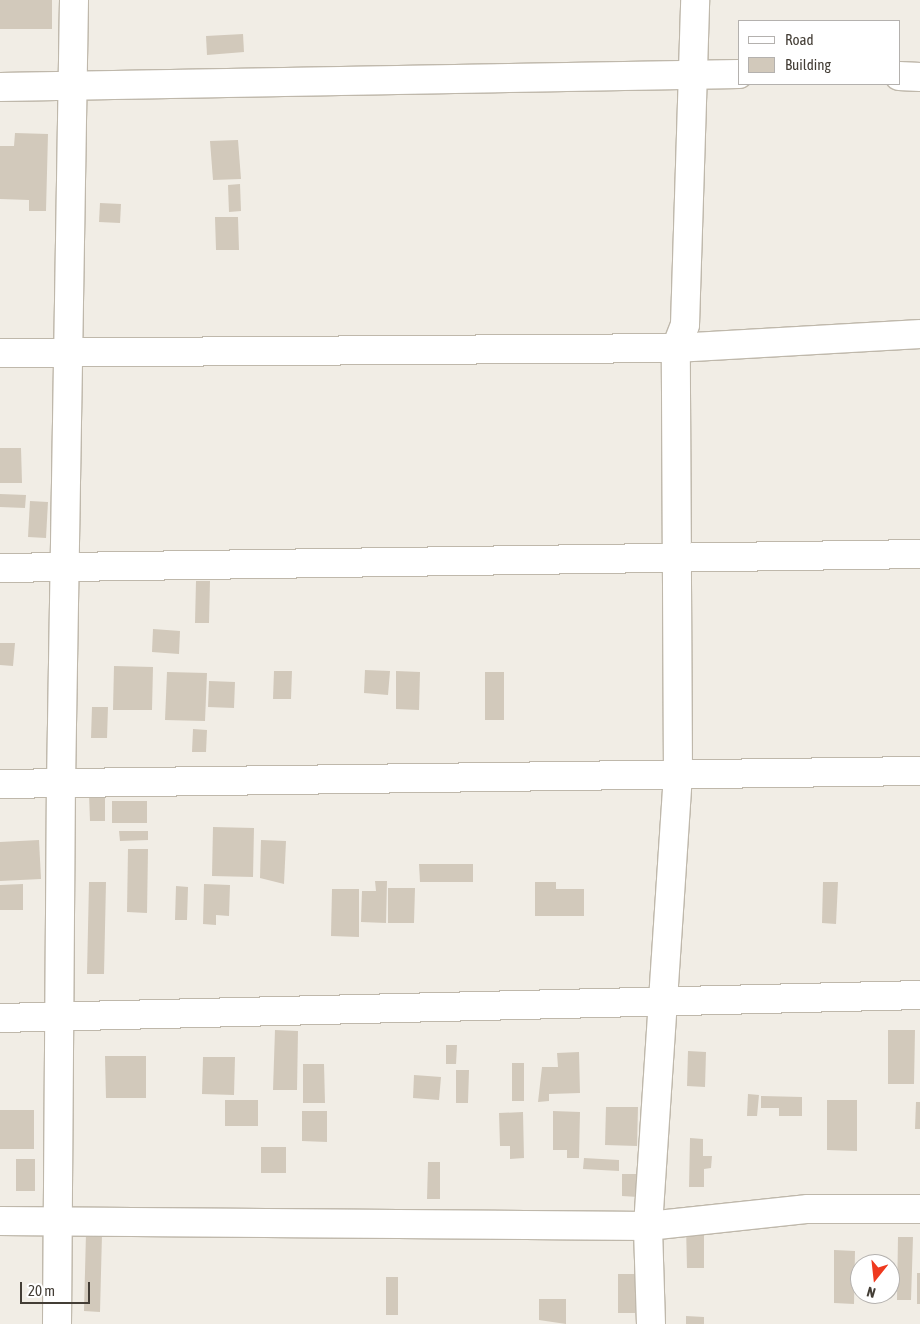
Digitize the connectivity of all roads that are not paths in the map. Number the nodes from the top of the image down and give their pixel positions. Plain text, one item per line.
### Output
1 (74, 0) edge
2 (695, 0) edge
3 (692, 73) junction
4 (738, 74) edge
5 (900, 76) edge
6 (920, 77) edge
7 (73, 86) junction
8 (0, 87) edge
9 (920, 334) edge
10 (676, 348) junction
11 (0, 353) edge
12 (68, 353) junction
13 (920, 554) edge
14 (676, 556) junction
15 (64, 567) junction
16 (0, 568) edge
17 (920, 771) edge
18 (678, 774) junction
19 (0, 784) edge
20 (61, 784) junction
21 (920, 995) edge
22 (662, 1001) junction
23 (59, 1017) junction
24 (0, 1018) edge
25 (920, 1209) edge
26 (0, 1221) edge
27 (57, 1221) junction
28 (648, 1226) junction
29 (56, 1324) edge
30 (652, 1324) edge

1 - 7 street
2 - 3 street
3 - 4 street
3 - 7 street
3 - 10 street
5 - 6 street
7 - 8 street
7 - 12 street
9 - 10 street
10 - 12 street
10 - 14 street
11 - 12 street
12 - 15 street
13 - 14 street
14 - 15 street
14 - 18 street
15 - 16 street
15 - 20 street
17 - 18 street
18 - 20 street
18 - 22 street
19 - 20 street
20 - 23 street
21 - 22 street
22 - 23 street
22 - 28 street
23 - 24 street
23 - 27 street
25 - 28 street
26 - 27 street
27 - 28 street
27 - 29 street
28 - 30 street

